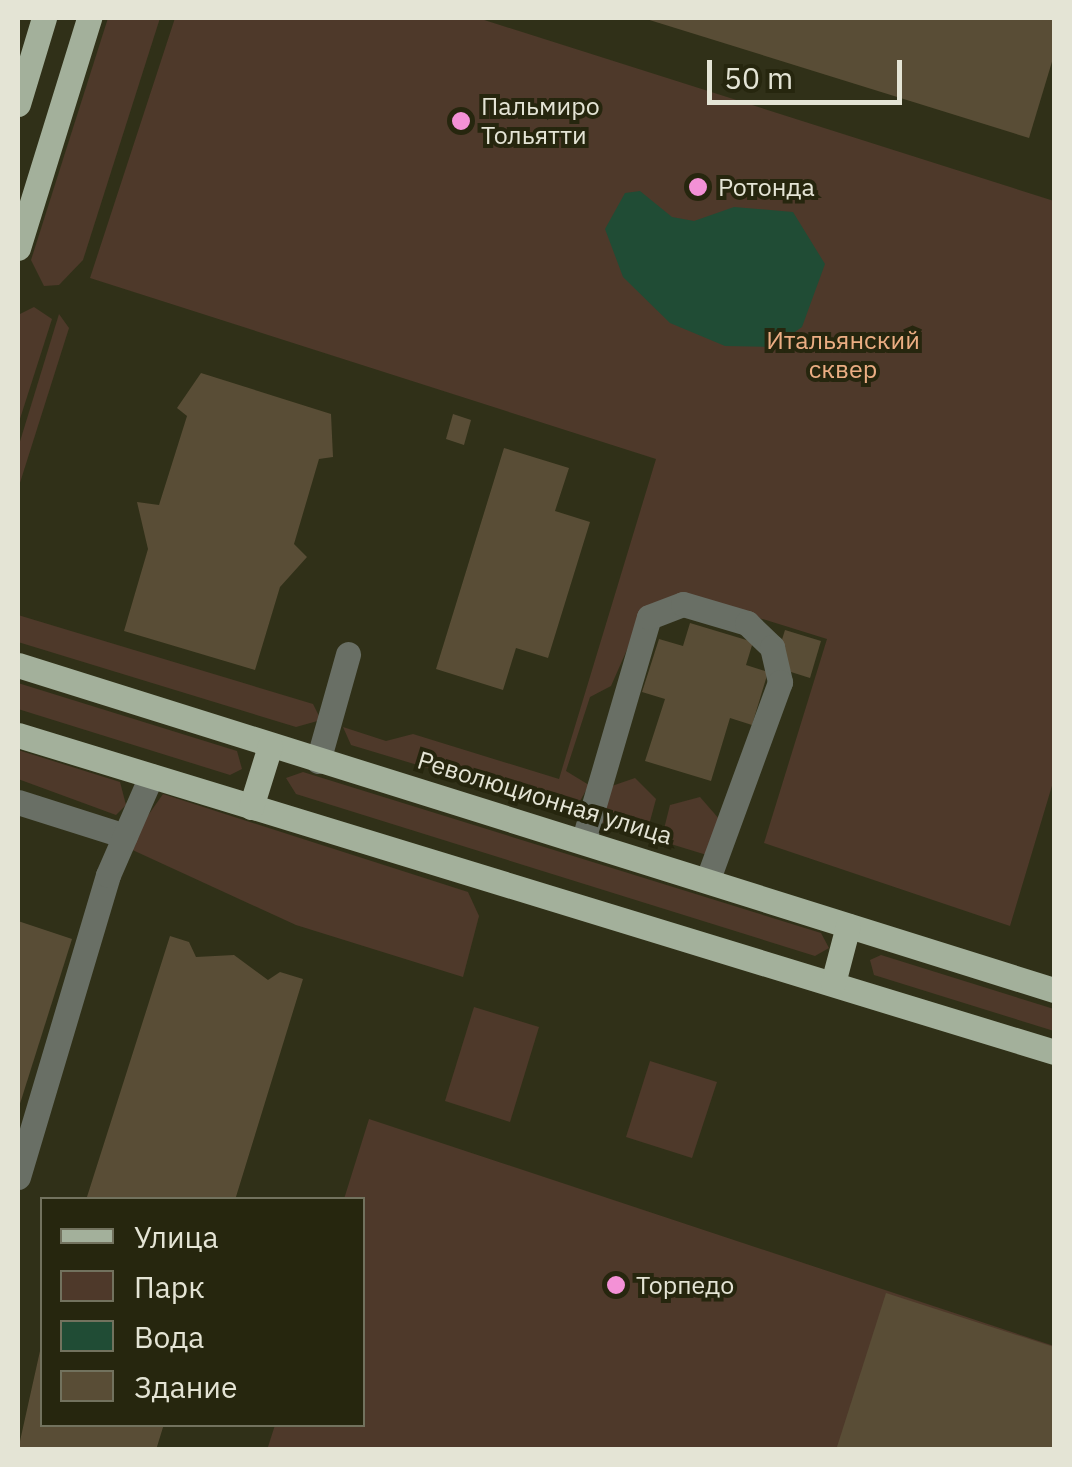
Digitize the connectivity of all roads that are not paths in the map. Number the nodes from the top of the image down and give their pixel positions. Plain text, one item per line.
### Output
1 (44, 18) edge
2 (89, 18) edge
3 (18, 104) edge
4 (18, 248) edge
5 (348, 654) dead end
6 (18, 666) edge
7 (18, 734) edge
8 (270, 746) junction
9 (318, 762) junction
10 (151, 776) junction
11 (18, 802) edge
12 (251, 808) junction
13 (126, 836) junction
14 (584, 839) junction
15 (708, 879) junction
16 (848, 926) junction
17 (833, 983) junction
18 (1054, 990) edge
19 (1054, 1052) edge
20 (18, 1177) edge

1 - 3 main road
2 - 4 main road
5 - 9 lane
6 - 8 main road, Революционная улица
7 - 10 main road
8 - 9 main road, Революционная улица
8 - 12 main road
9 - 14 main road, Революционная улица
10 - 12 main road
10 - 13 lane
11 - 13 lane
12 - 17 main road
13 - 20 lane
14 - 15 main road, Революционная улица
14 - 15 lane
15 - 16 main road, Революционная улица
16 - 17 main road
16 - 18 main road, Революционная улица
17 - 19 main road

